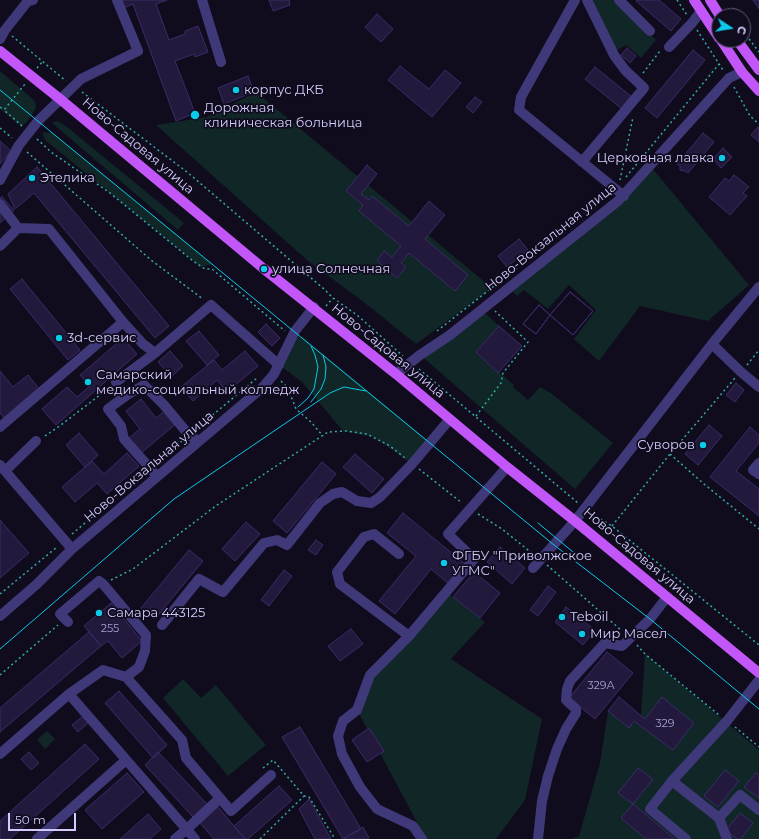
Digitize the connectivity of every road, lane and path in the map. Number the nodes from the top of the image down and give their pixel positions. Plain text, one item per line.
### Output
1 (33, 0) edge
2 (117, 0) edge
3 (202, 0) edge
4 (575, 0) edge
5 (587, 0) edge
6 (619, 0) edge
7 (677, 0) edge
8 (694, 0) edge
9 (701, 11) junction
10 (692, 23) junction
11 (711, 26) edge
12 (650, 31) dead end
13 (2, 34) edge
14 (751, 42) edge
15 (669, 47) dead end
16 (726, 48) edge
17 (743, 48) edge
18 (0, 51) edge
19 (759, 52) edge
20 (656, 55) dead end
21 (43, 61) junction
22 (221, 62) dead end
23 (719, 64) junction
24 (759, 70) edge
25 (742, 72) junction
26 (32, 76) junction
27 (728, 78) junction
28 (640, 83) junction
29 (73, 87) junction
30 (759, 91) edge
31 (60, 99) junction
32 (0, 107) edge
33 (4, 110) junction
34 (634, 111) dead end
35 (759, 124) edge
36 (0, 128) edge
37 (29, 133) junction
38 (19, 145) junction
39 (582, 162) junction
40 (0, 180) edge
41 (624, 196) junction
42 (0, 204) edge
43 (18, 228) junction
44 (0, 246) edge
45 (522, 265) dead end
46 (759, 287) edge
47 (485, 300) junction
48 (211, 305) junction
49 (314, 307) junction
50 (123, 322) junction
51 (288, 334) dead end
52 (434, 334) dead end
53 (712, 344) junction
54 (759, 350) edge
55 (155, 353) junction
56 (411, 362) junction
57 (277, 370) junction
58 (741, 372) junction
59 (396, 374) junction
60 (259, 377) dead end
61 (116, 382) joint
62 (759, 387) edge
63 (475, 416) junction
64 (450, 419) junction
65 (0, 427) edge
66 (323, 436) junction
67 (193, 438) junction
68 (36, 442) joint
69 (670, 454) junction
70 (759, 463) edge
71 (412, 464) junction
72 (507, 467) junction
73 (2, 468) edge
74 (154, 472) junction
75 (759, 474) edge
76 (470, 509) junction
77 (584, 509) junction
78 (575, 521) junction
79 (612, 526) junction
80 (759, 529) edge
81 (64, 540) junction
82 (72, 549) junction
83 (399, 554) dead end
84 (537, 564) junction
85 (103, 584) junction
86 (0, 594) edge
87 (668, 596) junction
88 (0, 616) edge
89 (66, 621) joint
90 (162, 625) dead end
91 (409, 636) junction
92 (630, 638) junction
93 (759, 645) edge
94 (759, 673) edge
95 (0, 675) edge
96 (126, 677) junction
97 (759, 680) edge
98 (69, 694) junction
99 (726, 721) junction
100 (759, 747) edge
101 (0, 754) edge
102 (126, 760) junction
103 (262, 769) dead end
104 (271, 775) dead end
105 (672, 782) junction
106 (304, 796) junction
107 (220, 798) junction
108 (759, 810) edge
109 (718, 818) junction
110 (187, 829) junction
111 (37, 839) edge
112 (175, 839) edge
113 (195, 839) edge
114 (260, 839) edge
115 (335, 839) edge
116 (422, 839) edge
117 (538, 839) edge
118 (686, 839) edge
119 (727, 839) edge

1 - 13 street
2 - 29 street
3 - 22 street
4 - 39 street
5 - 28 street
6 - 12 street
7 - 10 path
8 - 9 main road
9 - 10 street
9 - 11 main road
10 - 15 street
10 - 23 path
13 - 21 path
14 - 19 path
16 - 25 main road
17 - 24 main road
18 - 26 main road, Ново-Садовая улица
20 - 28 path
21 - 26 path
21 - 29 path
23 - 27 path
23 - 34 path
25 - 27 street, Ново-Вокзальная улица
25 - 30 main road
26 - 31 main road, Ново-Садовая улица
26 - 33 path
27 - 35 path
27 - 41 street, Ново-Вокзальная улица
28 - 39 street
29 - 31 street
29 - 56 path
31 - 37 street
31 - 49 main road, Ново-Садовая улица
32 - 33 path
33 - 37 path
36 - 38 path
37 - 38 street
37 - 51 path
38 - 40 street
38 - 48 path
39 - 41 street
41 - 47 street, Ново-Вокзальная улица
42 - 43 street
43 - 44 street
43 - 50 street
45 - 47 path
46 - 53 street
47 - 52 path
47 - 56 street, Ново-Вокзальная улица
47 - 63 path
48 - 55 street
48 - 57 street
49 - 57 street, Ново-Вокзальная улица
49 - 59 main road, Ново-Садовая улица
50 - 55 street
50 - 65 street
53 - 58 street
53 - 77 street
54 - 58 path
55 - 61 street
56 - 59 street, Ново-Вокзальная улица
56 - 63 path
57 - 66 path
57 - 67 street, Ново-Вокзальная улица
58 - 62 street
58 - 69 path
59 - 64 main road, Ново-Садовая улица
60 - 67 path
61 - 68 path
63 - 77 path
64 - 71 street
64 - 72 main road, Ново-Садовая улица
66 - 71 path
66 - 85 path
67 - 74 street, Ново-Вокзальная улица
67 - 74 path
67 - 74 street
68 - 73 street
69 - 79 path
69 - 80 path
70 - 75 street
71 - 76 path
71 - 90 street
72 - 76 street
72 - 78 main road, Ново-Садовая улица
73 - 81 street
74 - 81 path
74 - 82 street, Ново-Вокзальная улица
76 - 84 path
76 - 91 street
77 - 78 street
77 - 79 path
78 - 84 street
78 - 87 main road, Ново-Садовая улица
79 - 93 path
81 - 82 street
81 - 86 path
82 - 88 street, Ново-Вокзальная улица
83 - 91 street
84 - 92 path
85 - 89 street
85 - 96 street
87 - 92 street
87 - 94 main road, Ново-Садовая улица
89 - 95 path
91 - 116 street
92 - 99 path
92 - 117 street
96 - 98 street
96 - 107 street
97 - 99 street
98 - 101 street
98 - 102 street
99 - 100 path
99 - 105 street
102 - 110 street
102 - 111 street
103 - 106 path
104 - 107 street
105 - 109 street
105 - 118 street
106 - 114 path
106 - 115 path
107 - 110 street
108 - 109 street
109 - 119 street
110 - 112 street
110 - 113 street

